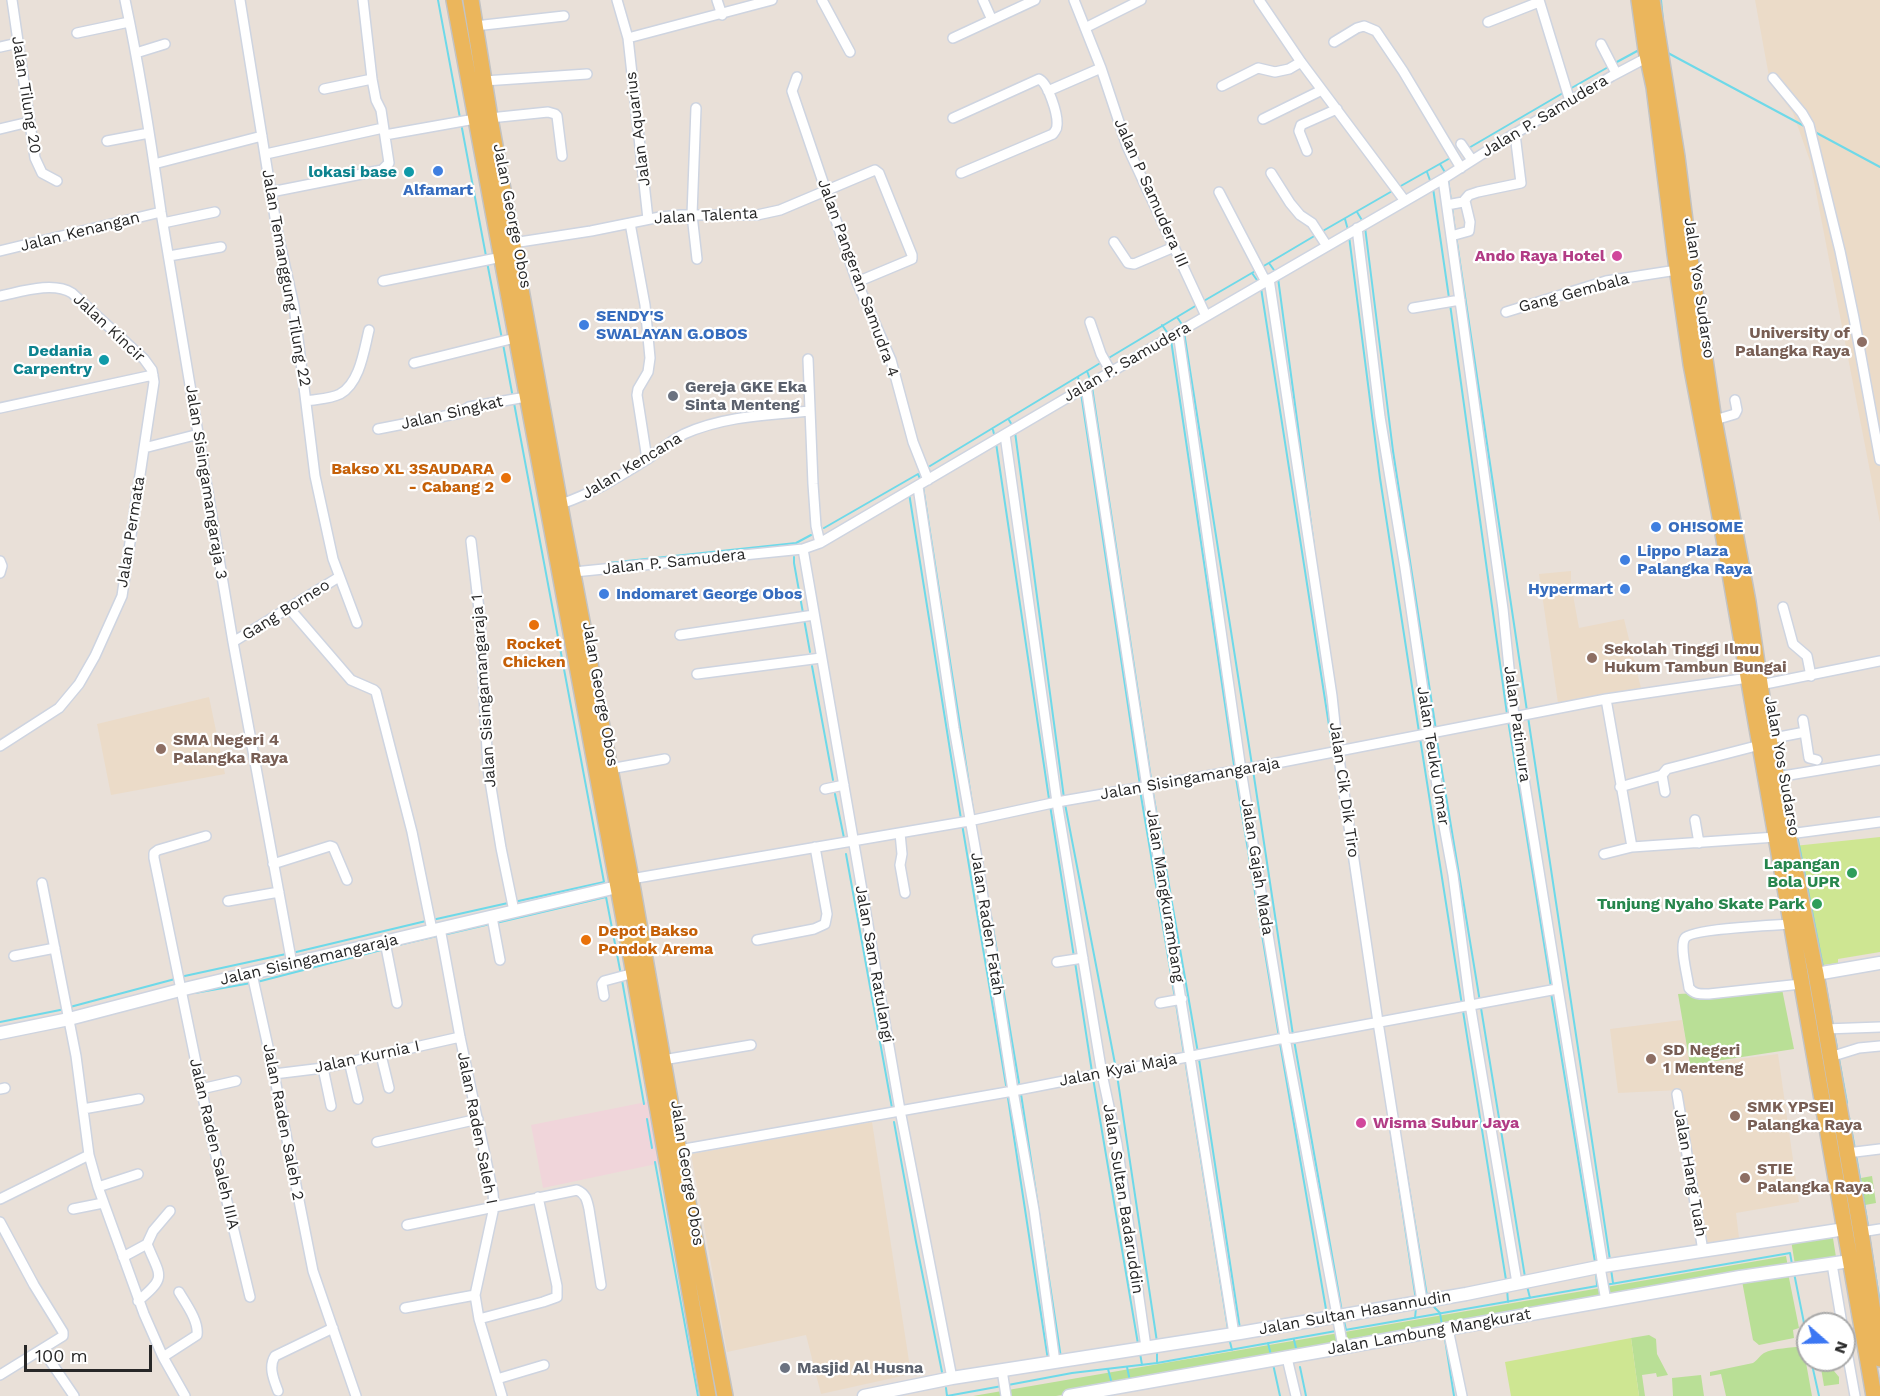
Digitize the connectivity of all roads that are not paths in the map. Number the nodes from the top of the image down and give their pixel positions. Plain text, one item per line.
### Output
1 (12, 0) edge
2 (125, 0) edge
3 (240, 0) edge
4 (363, 0) edge
5 (454, 0) edge
6 (471, 0) edge
7 (617, 0) edge
8 (717, 0) edge
9 (772, 0) edge
10 (822, 0) edge
11 (983, 0) edge
12 (1035, 0) edge
13 (1074, 0) edge
14 (1141, 0) edge
15 (1259, 0) edge
16 (1639, 0) edge
17 (1652, 0) edge
18 (1539, 1) edge
19 (722, 15) junction
20 (564, 16) dead end
21 (992, 20) junction
22 (129, 22) junction
23 (1488, 22) dead end
24 (475, 26) junction
25 (1085, 28) junction
26 (77, 33) dead end
27 (628, 38) junction
28 (953, 38) dead end
29 (1334, 42) dead end
30 (18, 44) junction
31 (165, 44) dead end
32 (1601, 44) dead end
33 (1651, 45) junction
34 (0, 47) edge
35 (849, 52) dead end
36 (136, 53) junction
37 (1301, 62) junction
38 (1101, 68) junction
39 (1616, 73) junction
40 (586, 74) dead end
41 (797, 76) dead end
42 (1773, 78) dead end
43 (372, 79) junction
44 (484, 81) junction
45 (1222, 86) dead end
46 (324, 90) dead end
47 (1322, 90) junction
48 (1048, 91) junction
49 (479, 99) junction
50 (1570, 101) junction
51 (696, 108) dead end
52 (1337, 110) junction
53 (482, 118) junction
54 (953, 118) dead end
55 (1263, 119) dead end
56 (30, 122) junction
57 (0, 129) edge
58 (384, 131) junction
59 (149, 133) junction
60 (1515, 134) junction
61 (262, 135) junction
62 (107, 141) dead end
63 (1307, 151) dead end
64 (266, 154) junction
65 (561, 156) dead end
66 (154, 164) junction
67 (1461, 168) junction
68 (961, 173) dead end
69 (1271, 173) dead end
70 (1443, 179) junction
71 (57, 181) dead end
72 (826, 190) junction
73 (271, 192) junction
74 (1219, 192) dead end
75 (1405, 201) junction
76 (1465, 201) junction
77 (1447, 205) junction
78 (161, 212) junction
79 (215, 212) dead end
80 (692, 215) junction
81 (648, 219) junction
82 (163, 223) junction
83 (630, 223) junction
84 (1357, 228) junction
85 (1451, 236) junction
86 (1114, 242) dead end
87 (513, 243) junction
88 (1327, 246) junction
89 (221, 247) dead end
90 (1174, 247) junction
91 (1681, 247) junction
92 (0, 251) edge
93 (169, 256) junction
94 (502, 257) junction
95 (697, 259) dead end
96 (1677, 270) junction
97 (1267, 280) junction
98 (383, 281) dead end
99 (857, 282) junction
100 (0, 296) edge
101 (1460, 300) junction
102 (1413, 308) dead end
103 (1506, 312) dead end
104 (1206, 316) junction
105 (1090, 322) dead end
106 (369, 330) dead end
107 (1178, 332) junction
108 (516, 338) junction
109 (808, 359) dead end
110 (414, 363) dead end
111 (1111, 372) junction
112 (153, 375) junction
113 (1701, 381) junction
114 (1086, 386) junction
115 (526, 397) junction
116 (1735, 400) dead end
117 (307, 401) junction
118 (0, 408) edge
119 (810, 411) junction
120 (1714, 420) junction
121 (378, 429) dead end
122 (199, 434) junction
123 (1005, 435) junction
124 (144, 448) junction
125 (647, 459) junction
126 (1880, 459) edge
127 (928, 480) junction
128 (918, 487) junction
129 (561, 504) junction
130 (471, 541) dead end
131 (820, 543) junction
132 (803, 549) junction
133 (0, 561) edge
134 (574, 572) junction
135 (0, 573) edge
136 (339, 577) junction
137 (1783, 607) dead end
138 (289, 608) junction
139 (809, 616) junction
140 (357, 623) dead end
141 (680, 635) dead end
142 (232, 642) junction
143 (821, 658) junction
144 (1880, 661) edge
145 (697, 674) dead end
146 (1811, 676) junction
147 (1760, 682) junction
148 (1606, 699) junction
149 (591, 708) junction
150 (1514, 717) junction
151 (1803, 720) dead end
152 (1805, 732) junction
153 (1430, 733) junction
154 (1764, 742) junction
155 (0, 746) edge
156 (1338, 752) junction
157 (665, 759) dead end
158 (1817, 760) dead end
159 (1880, 760) edge
160 (610, 769) junction
161 (1241, 770) junction
162 (1662, 775) junction
163 (1777, 777) junction
164 (844, 785) junction
165 (1146, 787) junction
166 (1620, 787) junction
167 (825, 789) dead end
168 (1665, 792) dead end
169 (1057, 802) junction
170 (1695, 820) dead end
171 (969, 821) junction
172 (1880, 822) edge
173 (900, 833) junction
174 (206, 836) dead end
175 (1782, 836) junction
176 (853, 841) junction
177 (1699, 843) junction
178 (815, 847) junction
179 (1632, 848) junction
180 (1604, 854) dead end
181 (273, 864) junction
182 (631, 879) junction
183 (347, 880) dead end
184 (42, 884) dead end
185 (617, 887) junction
186 (279, 892) junction
187 (905, 893) dead end
188 (228, 901) dead end
189 (514, 911) junction
190 (492, 917) junction
191 (1790, 924) junction
192 (436, 929) junction
193 (757, 940) dead end
194 (385, 942) junction
195 (55, 948) junction
196 (14, 956) dead end
197 (1083, 958) junction
198 (500, 960) dead end
199 (1057, 962) dead end
200 (1880, 963) edge
201 (292, 964) junction
202 (637, 965) junction
203 (252, 974) junction
204 (1816, 974) junction
205 (1802, 984) junction
206 (1557, 989) junction
207 (180, 990) junction
208 (604, 996) dead end
209 (1182, 999) junction
210 (397, 1003) dead end
211 (1160, 1003) dead end
212 (1470, 1004) junction
213 (69, 1019) junction
214 (1378, 1022) junction
215 (1880, 1027) edge
216 (1825, 1029) junction
217 (0, 1033) edge
218 (460, 1037) junction
219 (1285, 1038) junction
220 (751, 1045) dead end
221 (1880, 1046) edge
222 (381, 1054) junction
223 (1191, 1056) junction
224 (1830, 1057) junction
225 (663, 1060) junction
226 (349, 1061) junction
227 (323, 1068) junction
228 (274, 1074) junction
229 (1102, 1074) junction
230 (236, 1081) dead end
231 (201, 1089) junction
232 (389, 1089) dead end
233 (1013, 1091) junction
234 (1677, 1094) dead end
235 (139, 1099) dead end
236 (358, 1099) dead end
237 (331, 1106) dead end
238 (83, 1109) junction
239 (900, 1110) junction
240 (1832, 1113) junction
241 (478, 1119) junction
242 (377, 1142) dead end
243 (1880, 1149) edge
244 (679, 1150) junction
245 (1847, 1153) junction
246 (89, 1155) junction
247 (138, 1174) dead end
248 (98, 1187) junction
249 (538, 1197) junction
250 (0, 1199) edge
251 (103, 1203) junction
252 (494, 1207) junction
253 (73, 1209) dead end
254 (170, 1211) dead end
255 (0, 1222) edge
256 (407, 1225) dead end
257 (1845, 1228) junction
258 (1880, 1229) edge
259 (1861, 1232) junction
260 (147, 1244) junction
261 (1703, 1251) junction
262 (123, 1257) junction
263 (1850, 1261) junction
264 (1832, 1264) junction
265 (1601, 1267) junction
266 (1517, 1283) junction
267 (601, 1285) dead end
268 (1854, 1287) junction
269 (1836, 1289) junction
270 (1604, 1291) junction
271 (179, 1292) dead end
272 (475, 1295) junction
273 (250, 1297) dead end
274 (138, 1301) junction
275 (1422, 1301) junction
276 (405, 1308) dead end
277 (1858, 1309) junction
278 (1840, 1311) joint
279 (702, 1318) junction
280 (479, 1319) junction
281 (333, 1328) junction
282 (1448, 1329) junction
283 (1340, 1332) junction
284 (1234, 1334) junction
285 (1146, 1347) junction
286 (42, 1349) junction
287 (1880, 1354) edge
288 (163, 1357) junction
289 (1287, 1358) junction
290 (1055, 1362) junction
291 (544, 1365) dead end
292 (1002, 1370) junction
293 (1851, 1372) edge
294 (0, 1375) edge
295 (497, 1378) junction
296 (952, 1378) junction
297 (278, 1391) dead end
298 (1125, 1391) edge
299 (74, 1396) edge
300 (185, 1396) edge
301 (356, 1396) edge
302 (502, 1396) edge
303 (708, 1396) edge
304 (725, 1396) edge
305 (864, 1396) edge
306 (1006, 1396) edge
307 (1069, 1396) edge
308 (1296, 1396) edge
309 (1462, 1396) edge
310 (1855, 1396) edge
311 (1874, 1396) edge

1 - 30 street, Jalan Tilung 20
2 - 22 street, Jalan Sisingamangaraja 3
3 - 61 street, Jalan Temanggung Tilung 22
4 - 43 street
5 - 49 main road, Jalan George Obos
6 - 24 main road, Jalan George Obos
7 - 27 street, Jalan Aquarius
8 - 19 street
9 - 19 street
10 - 35 street
11 - 21 street
12 - 21 street
13 - 25 street, Jalan P Samudera III
14 - 25 street
15 - 37 street
16 - 33 main road, Jalan Yos Sudarso
17 - 33 main road, Jalan Yos Sudarso
18 - 23 street
18 - 50 street
19 - 27 street
20 - 24 street
21 - 28 street
22 - 26 street
22 - 36 street, Jalan Sisingamangaraja 3
24 - 44 main road, Jalan George Obos
25 - 38 street, Jalan P Samudera III
27 - 81 street, Jalan Aquarius
29 - 67 street
30 - 34 street
30 - 56 street, Jalan Tilung 20
31 - 36 street
32 - 39 street
33 - 39 street, Jalan P. Samudera
33 - 91 main road, Jalan Yos Sudarso
36 - 59 street, Jalan Sisingamangaraja 3
37 - 45 street
37 - 47 street
38 - 48 street
38 - 90 street, Jalan P Samudera III
39 - 50 street, Jalan P. Samudera
40 - 44 street
41 - 72 street, Jalan Pangeran Samudra 4
42 - 126 street
43 - 46 street
43 - 58 street
44 - 49 main road, Jalan George Obos
47 - 52 street
47 - 55 street
48 - 54 street
48 - 68 street
49 - 53 main road, Jalan George Obos
50 - 60 street, Jalan P. Samudera
51 - 80 street
52 - 63 street
52 - 75 street
53 - 58 street
53 - 65 street
53 - 87 main road, Jalan George Obos
53 - 94 main road, Jalan George Obos
56 - 57 street
56 - 71 street, Jalan Tilung 20
58 - 64 street
58 - 73 street
59 - 62 street
59 - 66 street, Jalan Sisingamangaraja 3
60 - 67 street, Jalan P. Samudera
60 - 76 street
61 - 64 street, Jalan Temanggung Tilung 22
61 - 66 street
64 - 73 street, Jalan Temanggung Tilung 22
66 - 78 street, Jalan Sisingamangaraja 3
67 - 70 street, Jalan P. Samudera
69 - 88 street
70 - 75 street, Jalan P. Samudera
70 - 77 street, Jalan Patimura
72 - 80 street, Jalan Talenta
72 - 99 street, Jalan Pangeran Samudra 4
72 - 99 street, Jalan Talenta
73 - 117 street, Jalan Temanggung Tilung 22
74 - 97 street, Jalan Cik Dik Tiro
75 - 84 street, Jalan P. Samudera
76 - 77 street
76 - 85 street
77 - 85 street, Jalan Patimura
78 - 82 street, Jalan Sisingamangaraja 3
78 - 92 street, Jalan Kenangan
79 - 82 street
80 - 81 street, Jalan Talenta
80 - 95 street
81 - 83 street, Jalan Talenta
82 - 93 street, Jalan Sisingamangaraja 3
83 - 87 street, Jalan Talenta
83 - 125 street
84 - 88 street, Jalan P. Samudera
84 - 153 street, Jalan Teuku Umar
85 - 101 street, Jalan Patimura
86 - 90 street
87 - 129 main road, Jalan George Obos
88 - 97 street, Jalan P. Samudera
89 - 93 street
90 - 104 street, Jalan P Samudera III
91 - 96 main road, Jalan Yos Sudarso
91 - 113 main road, Jalan Yos Sudarso
93 - 122 street, Jalan Sisingamangaraja 3
94 - 98 street
94 - 108 main road, Jalan George Obos
96 - 103 street, Gang Gembala
96 - 113 main road, Jalan Yos Sudarso
97 - 104 street, Jalan P. Samudera
97 - 156 street, Jalan Cik Dik Tiro
99 - 127 street, Jalan Pangeran Samudra 4
100 - 112 street, Jalan Kincir
101 - 102 street
101 - 150 street, Jalan Patimura
104 - 107 street, Jalan P. Samudera
105 - 111 street
106 - 117 street
107 - 111 street, Jalan P. Samudera
107 - 161 street, Jalan Gajah Mada
108 - 110 street
108 - 115 main road, Jalan George Obos
109 - 119 street
111 - 114 street, Jalan P. Samudera
112 - 118 street
112 - 124 street, Jalan Kincir
113 - 120 main road, Jalan Yos Sudarso
113 - 147 main road, Jalan Yos Sudarso
114 - 123 street, Jalan P. Samudera
114 - 165 street, Jalan Mangkurambang
115 - 121 street, Jalan Singkat
115 - 149 main road, Jalan George Obos
116 - 120 street
117 - 136 street, Jalan Temanggung Tilung 22
119 - 125 street, Jalan Kencana
119 - 131 street
120 - 147 main road, Jalan Yos Sudarso
122 - 124 street
122 - 142 street, Jalan Sisingamangaraja 3
123 - 127 street, Jalan P. Samudera
123 - 169 street, Jalan Sultan Badaruddin
124 - 155 street, Jalan Permata
125 - 129 street, Jalan Kencana
127 - 128 street, Jalan P. Samudera
128 - 131 street, Jalan P. Samudera
128 - 171 street, Jalan Raden Fatah
129 - 134 main road, Jalan George Obos
130 - 189 street, Jalan Sisingamangaraja 1
131 - 132 street, Jalan P. Samudera
132 - 134 street, Jalan P. Samudera
132 - 139 street, Jalan Sam Ratulangi
133 - 135 street
134 - 149 main road, Jalan George Obos
136 - 138 street, Gang Borneo
136 - 140 street, Jalan Temanggung Tilung 22
137 - 146 street
138 - 142 street, Gang Borneo
138 - 192 street
139 - 141 street
139 - 143 street, Jalan Sam Ratulangi
142 - 181 street, Jalan Sisingamangaraja 3
143 - 145 street
143 - 164 street, Jalan Sam Ratulangi
144 - 146 street, Jalan Sisingamangaraja
146 - 147 street, Jalan Sisingamangaraja
147 - 148 street, Jalan Sisingamangaraja
147 - 154 main road, Jalan Yos Sudarso
148 - 150 street, Jalan Sisingamangaraja
148 - 166 street
149 - 160 main road, Jalan George Obos
149 - 185 main road, Jalan George Obos
150 - 153 street, Jalan Sisingamangaraja
150 - 206 street, Jalan Patimura
151 - 152 street
152 - 154 street
152 - 158 street
153 - 156 street, Jalan Sisingamangaraja
153 - 212 street, Jalan Teuku Umar
154 - 162 street
154 - 163 main road, Jalan Yos Sudarso
154 - 175 main road, Jalan Yos Sudarso
156 - 161 street, Jalan Sisingamangaraja
156 - 214 street, Jalan Cik Dik Tiro
157 - 160 street
159 - 163 street
160 - 182 main road, Jalan George Obos
161 - 165 street, Jalan Sisingamangaraja
161 - 219 street, Jalan Gajah Mada
162 - 166 street
162 - 168 street
163 - 175 main road, Jalan Yos Sudarso
164 - 167 street
164 - 176 street, Jalan Sam Ratulangi
165 - 169 street, Jalan Sisingamangaraja
165 - 209 street, Jalan Mangkurambang
166 - 179 street
169 - 171 street, Jalan Sisingamangaraja
169 - 197 street, Jalan Sultan Badaruddin
170 - 177 street
171 - 173 street, Jalan Sisingamangaraja
171 - 233 street, Jalan Raden Fatah
172 - 175 street
173 - 176 street, Jalan Sisingamangaraja
173 - 187 street
174 - 207 street, Jalan Raden Saleh IIIA
175 - 177 street
175 - 191 main road, Jalan Yos Sudarso
175 - 204 main road, Jalan Yos Sudarso
176 - 178 street, Jalan Sisingamangaraja
176 - 239 street, Jalan Sam Ratulangi
177 - 179 street
178 - 182 street, Jalan Sisingamangaraja
178 - 193 street
179 - 180 street
181 - 183 street
181 - 186 street, Jalan Sisingamangaraja 3
182 - 202 main road, Jalan George Obos
184 - 195 street
185 - 189 street, Jalan Sisingamangaraja
185 - 202 main road, Jalan George Obos
186 - 188 street
186 - 201 street, Jalan Sisingamangaraja 3
189 - 190 street, Jalan Sisingamangaraja
190 - 192 street, Jalan Sisingamangaraja
190 - 198 street
191 - 205 main road, Jalan Yos Sudarso
191 - 205 street
192 - 194 street, Jalan Sisingamangaraja
192 - 218 street, Jalan Raden Saleh I
194 - 201 street, Jalan Sisingamangaraja
194 - 210 street
195 - 196 street
195 - 213 street
197 - 199 street
197 - 229 street, Jalan Sultan Badaruddin
200 - 204 street
201 - 203 street, Jalan Sisingamangaraja
202 - 208 street
202 - 225 main road, Jalan George Obos
202 - 279 main road, Jalan George Obos
203 - 207 street, Jalan Sisingamangaraja
203 - 228 street, Jalan Raden Saleh 2
204 - 216 main road, Jalan Yos Sudarso
205 - 240 main road, Jalan Yos Sudarso
206 - 212 street, Jalan Kyai Maja
206 - 265 street, Jalan Patimura
207 - 213 street, Jalan Sisingamangaraja
207 - 231 street, Jalan Raden Saleh IIIA
209 - 211 street
209 - 223 street, Jalan Mangkurambang
212 - 214 street, Jalan Kyai Maja
212 - 266 street, Jalan Teuku Umar
213 - 217 street, Jalan Sisingamangaraja
213 - 238 street
214 - 219 street, Jalan Kyai Maja
214 - 275 street, Jalan Cik Dik Tiro
215 - 216 street
216 - 224 main road, Jalan Yos Sudarso
218 - 222 street, Jalan Kurnia I
218 - 241 street, Jalan Raden Saleh I
219 - 223 street, Jalan Kyai Maja
219 - 283 street, Jalan Gajah Mada
220 - 225 street
221 - 224 street
222 - 226 street, Jalan Kurnia I
222 - 232 street
223 - 229 street, Jalan Kyai Maja
223 - 284 street, Jalan Mangkurambang
224 - 240 main road, Jalan Yos Sudarso
225 - 244 main road, Jalan George Obos
226 - 227 street, Jalan Kurnia I
226 - 236 street
227 - 228 street, Jalan Kurnia I
227 - 237 street
228 - 281 street, Jalan Raden Saleh 2
229 - 233 street, Jalan Kyai Maja
229 - 285 street, Jalan Sultan Badaruddin
230 - 231 street
231 - 273 street, Jalan Raden Saleh IIIA
233 - 239 street, Jalan Kyai Maja
233 - 290 street, Jalan Raden Fatah
234 - 261 street, Jalan Hang Tuah
235 - 238 street
238 - 246 street
239 - 244 street, Jalan Kyai Maja
239 - 296 street, Jalan Sam Ratulangi
240 - 245 main road, Jalan Yos Sudarso
240 - 257 main road, Jalan Yos Sudarso
241 - 242 street
241 - 252 street, Jalan Raden Saleh I
243 - 245 street
244 - 279 main road, Jalan George Obos
245 - 259 main road, Jalan Yos Sudarso
246 - 248 street
246 - 250 street
247 - 248 street
248 - 251 street
249 - 252 street
249 - 267 street
249 - 280 street
251 - 253 street
251 - 262 street
252 - 256 street
252 - 272 street, Jalan Raden Saleh I
254 - 260 street
255 - 286 street
257 - 261 street, Jalan Sultan Hasannudin
257 - 263 main road, Jalan Yos Sudarso
258 - 259 street
259 - 287 main road, Jalan Yos Sudarso
260 - 262 street
260 - 274 street
261 - 265 street, Jalan Sultan Hasannudin
262 - 274 street
263 - 264 street, Jalan Lambung Mangkurat
263 - 268 main road, Jalan Yos Sudarso
264 - 269 street
264 - 270 street, Jalan Lambung Mangkurat
265 - 266 street, Jalan Sultan Hasannudin
265 - 270 street, Jalan Patimura
266 - 275 street, Jalan Sultan Hasannudin
268 - 269 street
268 - 277 main road, Jalan Yos Sudarso
269 - 278 street
270 - 282 street, Jalan Lambung Mangkurat
271 - 288 street
272 - 276 street
272 - 280 street, Jalan Raden Saleh I
274 - 288 street
275 - 283 street, Jalan Sultan Hasannudin
277 - 278 street
277 - 311 main road, Jalan Yos Sudarso
279 - 303 main road, Jalan George Obos
279 - 304 main road, Jalan George Obos
280 - 295 street, Jalan Raden Saleh I
281 - 297 street
281 - 301 street, Jalan Raden Saleh 2
282 - 283 street, Jalan Lambung Mangkurat
282 - 309 street
283 - 284 street, Jalan Sultan Hasannudin
283 - 289 street, Jalan Lambung Mangkurat
284 - 285 street, Jalan Sultan Hasannudin
285 - 290 street, Jalan Sultan Hasannudin
286 - 294 street
286 - 299 street
288 - 300 street
289 - 298 street, Jalan Lambung Mangkurat
289 - 308 street
290 - 292 street, Jalan Sultan Hasannudin
291 - 295 street
292 - 296 street, Jalan Sultan Hasannudin
292 - 306 street
293 - 310 street
295 - 302 street, Jalan Raden Saleh I
296 - 305 street, Jalan Sultan Hasannudin
298 - 307 street, Jalan Lambung Mangkurat

